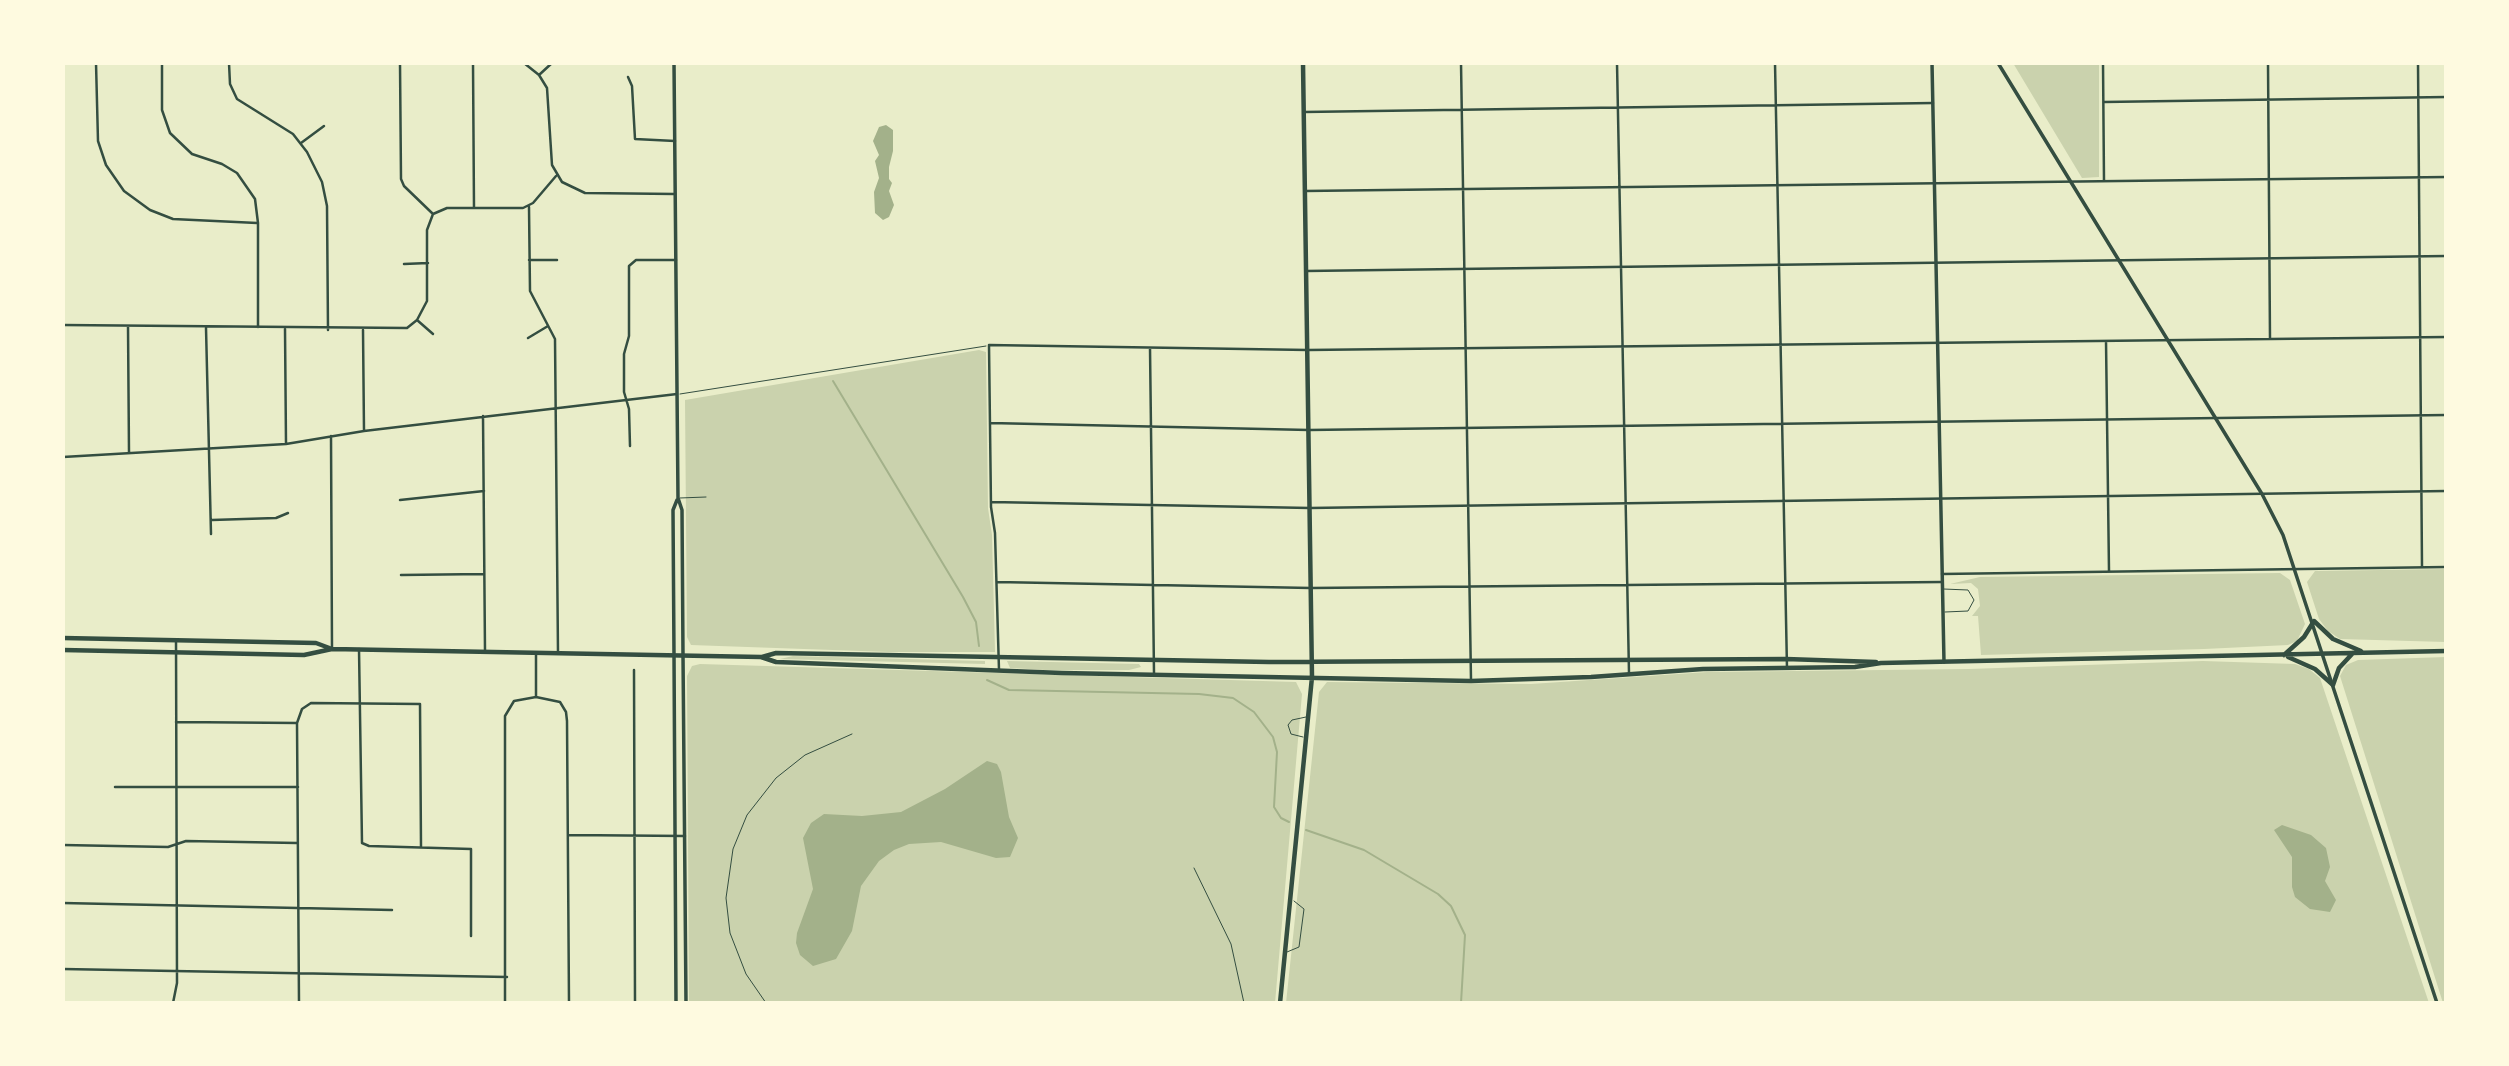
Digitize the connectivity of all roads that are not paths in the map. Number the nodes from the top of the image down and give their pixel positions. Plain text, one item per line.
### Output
1 (96, 63) edge
2 (162, 63) edge
3 (229, 63) edge
4 (400, 63) edge
5 (473, 63) edge
6 (524, 63) edge
7 (552, 63) edge
8 (674, 63) edge
9 (1303, 63) edge
10 (1461, 63) edge
11 (1617, 63) edge
12 (1775, 63) edge
13 (1932, 63) edge
14 (1998, 63) edge
15 (2103, 63) edge
16 (2268, 63) edge
17 (2418, 63) edge
18 (539, 75) junction
19 (628, 77) dead end
20 (2418, 97) junction
21 (2446, 97) edge
22 (2268, 99) junction
23 (2104, 102) junction
24 (1933, 103) junction
25 (1776, 105) junction
26 (1618, 107) junction
27 (1461, 110) junction
28 (1304, 112) junction
29 (324, 126) dead end
30 (675, 141) junction
31 (301, 143) junction
32 (556, 176) junction
33 (2419, 177) junction
34 (2446, 177) edge
35 (2269, 179) junction
36 (2070, 181) junction
37 (2104, 181) junction
38 (1935, 183) junction
39 (1777, 185) junction
40 (1620, 187) junction
41 (1463, 189) junction
42 (1305, 191) junction
43 (675, 194) junction
44 (529, 207) junction
45 (474, 208) junction
46 (433, 214) junction
47 (258, 223) junction
48 (2446, 256) edge
49 (2420, 257) junction
50 (2269, 258) junction
51 (529, 260) junction
52 (557, 260) dead end
53 (676, 260) junction
54 (2119, 260) junction
55 (428, 263) junction
56 (1936, 263) junction
57 (404, 264) dead end
58 (1779, 265) junction
59 (1621, 267) junction
60 (1464, 269) junction
61 (1306, 271) junction
62 (417, 320) junction
63 (63, 325) edge
64 (548, 326) junction
65 (128, 327) junction
66 (206, 328) junction
67 (257, 328) junction
68 (285, 329) junction
69 (328, 330) junction
70 (363, 330) junction
71 (433, 334) dead end
72 (2446, 337) edge
73 (528, 338) dead end
74 (2420, 338) junction
75 (2270, 339) junction
76 (2106, 341) junction
77 (2168, 341) junction
78 (1938, 342) junction
79 (1780, 344) junction
80 (989, 345) junction
81 (1623, 346) junction
82 (1150, 348) junction
83 (1465, 348) junction
84 (1308, 350) junction
85 (677, 394) junction
86 (626, 402) junction
87 (557, 408) junction
88 (2421, 415) junction
89 (2446, 415) edge
90 (483, 416) junction
91 (2215, 418) junction
92 (2107, 419) junction
93 (1939, 421) junction
94 (990, 423) junction
95 (1782, 424) junction
96 (1151, 426) junction
97 (1624, 426) junction
98 (1467, 428) junction
99 (364, 430) junction
100 (1309, 430) junction
101 (331, 436) junction
102 (286, 444) junction
103 (630, 446) dead end
104 (209, 450) junction
105 (129, 453) junction
106 (63, 457) edge
107 (484, 491) junction
108 (2446, 491) edge
109 (2421, 492) junction
110 (2262, 494) junction
111 (2108, 496) junction
112 (678, 498) junction
113 (706, 498) dead end
114 (400, 500) dead end
115 (1941, 500) junction
116 (990, 502) junction
117 (1783, 503) junction
118 (1152, 505) junction
119 (1626, 505) junction
120 (1468, 507) junction
121 (1310, 508) junction
122 (288, 513) dead end
123 (211, 520) junction
124 (211, 534) dead end
125 (2422, 567) junction
126 (2446, 567) edge
127 (2295, 569) junction
128 (2109, 571) junction
129 (484, 574) junction
130 (1942, 574) junction
131 (401, 575) dead end
132 (996, 582) junction
133 (1942, 582) junction
134 (1785, 583) junction
135 (1153, 585) junction
136 (1627, 585) junction
137 (1470, 586) junction
138 (1311, 588) junction
139 (1942, 589) junction
140 (1943, 612) junction
141 (2314, 621) junction
142 (63, 638) edge
143 (176, 640) junction
144 (332, 649) junction
145 (359, 649) junction
146 (63, 650) edge
147 (485, 651) junction
148 (2446, 651) edge
149 (176, 653) junction
150 (536, 653) junction
151 (558, 653) junction
152 (2353, 653) junction
153 (2365, 653) junction
154 (2324, 654) junction
155 (674, 655) junction
156 (683, 655) junction
157 (2284, 655) junction
158 (761, 657) junction
159 (999, 657) junction
160 (1786, 659) junction
161 (1154, 660) junction
162 (1629, 660) junction
163 (1312, 662) junction
164 (1944, 662) junction
165 (1471, 663) junction
166 (1881, 663) junction
167 (1787, 668) junction
168 (634, 670) dead end
169 (999, 670) junction
170 (1629, 673) junction
171 (1154, 675) junction
172 (1312, 677) junction
173 (1471, 681) junction
174 (2333, 685) junction
175 (536, 697) junction
176 (360, 703) junction
177 (1308, 716) junction
178 (176, 722) junction
179 (297, 723) junction
180 (852, 734) dead end
181 (1306, 737) junction
182 (177, 786) junction
183 (115, 787) dead end
184 (298, 787) junction
185 (568, 835) junction
186 (635, 835) junction
187 (675, 835) junction
188 (684, 836) junction
189 (298, 843) junction
190 (177, 844) junction
191 (63, 845) edge
192 (421, 847) junction
193 (1194, 868) dead end
194 (1290, 900) junction
195 (63, 903) edge
196 (177, 905) junction
197 (298, 907) junction
198 (392, 910) dead end
199 (471, 936) dead end
200 (1285, 952) junction
201 (63, 969) edge
202 (177, 971) junction
203 (299, 974) junction
204 (507, 978) junction
205 (173, 1003) edge
206 (299, 1003) edge
207 (505, 1003) edge
208 (569, 1003) edge
209 (635, 1003) edge
210 (676, 1003) edge
211 (686, 1003) edge
212 (766, 1003) edge
213 (1244, 1003) edge
214 (1280, 1003) edge
215 (2437, 1003) edge

1 - 47 street
2 - 47 street
3 - 31 street
4 - 46 street
5 - 45 street
6 - 18 street
7 - 18 street
8 - 30 main road
9 - 28 main road
10 - 27 street
11 - 26 street
12 - 25 street
13 - 24 main road
14 - 36 main road
15 - 23 street
16 - 22 street
17 - 20 street
18 - 32 street
19 - 30 street
20 - 21 street
20 - 22 street
20 - 33 street
22 - 23 street
22 - 35 street
23 - 37 street
24 - 25 street
24 - 38 main road
25 - 26 street
25 - 39 street
26 - 27 street
26 - 40 street
27 - 28 street
27 - 41 street
28 - 42 main road
29 - 31 street
30 - 43 main road
31 - 69 street
32 - 43 street
32 - 44 street
33 - 34 street
33 - 35 street
33 - 49 street
35 - 37 street
35 - 50 street
36 - 37 street
36 - 38 street
36 - 54 main road
38 - 39 street
38 - 56 main road
39 - 40 street
39 - 58 street
40 - 41 street
40 - 59 street
41 - 42 street
41 - 60 street
42 - 61 main road
43 - 53 main road
44 - 45 street
44 - 51 street
45 - 46 street
46 - 55 street
47 - 67 street
48 - 49 street
49 - 50 street
49 - 74 street
50 - 54 street
50 - 75 street
51 - 52 street
51 - 64 street
53 - 85 main road
53 - 86 street
54 - 56 street
54 - 77 main road
55 - 57 street
55 - 62 street
56 - 58 street
56 - 78 main road
58 - 59 street
58 - 79 street
59 - 60 street
59 - 81 street
60 - 61 street
60 - 83 street
61 - 84 main road
62 - 70 street
62 - 71 street
63 - 65 street
64 - 73 street
64 - 87 street
65 - 66 street
65 - 105 street
66 - 67 street
66 - 104 street
67 - 68 street
68 - 69 street
68 - 102 street
69 - 70 street
70 - 99 street
72 - 74 street
74 - 75 street
74 - 88 street
75 - 77 street
76 - 77 street
76 - 78 street
76 - 92 street
77 - 91 main road
78 - 79 street
78 - 93 main road
79 - 81 street
79 - 95 street
80 - 82 street
80 - 85 lane
80 - 94 street
81 - 83 street
81 - 97 street
82 - 84 street
82 - 96 street
83 - 84 street
83 - 98 street
84 - 100 main road
85 - 86 street
85 - 112 main road
86 - 87 street
86 - 103 street
87 - 90 street
87 - 151 street
88 - 89 street
88 - 91 street
88 - 109 street
90 - 99 street
90 - 107 street
91 - 92 street
91 - 110 main road
92 - 93 street
92 - 111 street
93 - 95 street
93 - 115 main road
94 - 96 street
94 - 116 street
95 - 97 street
95 - 117 street
96 - 100 street
96 - 118 street
97 - 98 street
97 - 119 street
98 - 100 street
98 - 120 street
99 - 101 street
100 - 121 main road
101 - 102 street
101 - 144 street
102 - 104 street
104 - 105 street
104 - 123 street
105 - 106 street
107 - 114 street
107 - 129 street
108 - 109 street
109 - 110 street
109 - 125 street
110 - 111 street
110 - 127 main road
111 - 115 street
111 - 128 street
112 - 113 lane
112 - 155 main road
112 - 156 main road
115 - 117 street
115 - 130 main road
116 - 118 street
116 - 132 street
117 - 119 street
117 - 134 street
118 - 121 street
118 - 135 street
119 - 120 street
119 - 136 street
120 - 121 street
120 - 137 street
121 - 138 main road
122 - 123 street
123 - 124 street
125 - 126 street
125 - 127 street
127 - 128 street
127 - 141 main road
128 - 130 street
129 - 131 street
129 - 147 street
130 - 133 main road
132 - 135 street
132 - 159 street
133 - 134 street
133 - 139 main road
134 - 136 street
134 - 160 street
135 - 138 street
135 - 161 street
136 - 137 street
136 - 162 street
137 - 138 street
137 - 165 street
138 - 163 main road
139 - 140 main road
139 - 140 lane
140 - 164 main road
141 - 153 main road
141 - 154 main road
141 - 157 main road
142 - 143 main road
143 - 144 main road
143 - 149 street
144 - 145 main road
144 - 149 main road
145 - 147 main road
145 - 176 street
146 - 149 main road
147 - 150 main road
148 - 153 main road
149 - 178 street
150 - 151 main road
150 - 175 street
151 - 155 main road
152 - 153 main road
152 - 154 main road
152 - 174 main road
154 - 157 main road
154 - 174 main road
155 - 156 main road
155 - 187 main road
156 - 158 main road
156 - 188 main road
157 - 164 main road
157 - 174 main road
158 - 159 main road
158 - 169 main road
159 - 161 main road
159 - 169 street
160 - 162 main road
160 - 166 main road
160 - 167 street
161 - 163 main road
161 - 171 street
162 - 165 main road
162 - 170 street
163 - 165 main road
163 - 172 main road
164 - 166 main road
165 - 173 street
166 - 167 main road
167 - 170 main road
168 - 186 street
169 - 171 main road
170 - 173 main road
171 - 172 main road
172 - 173 main road
172 - 177 main road
174 - 215 main road
175 - 185 street
175 - 204 street
176 - 179 street
176 - 192 street
176 - 192 street
177 - 181 main road
177 - 181 lane
178 - 179 street
178 - 182 street
179 - 184 street
180 - 212 lane
181 - 194 main road
182 - 183 street
182 - 184 street
182 - 190 street
184 - 189 street
185 - 186 street
185 - 208 street
186 - 187 street
186 - 209 street
187 - 188 street
187 - 210 main road
188 - 211 main road
189 - 190 street
189 - 197 street
190 - 191 street
190 - 196 street
192 - 199 street
193 - 213 lane
194 - 200 main road
194 - 200 lane
195 - 196 street
196 - 197 street
196 - 202 street
197 - 198 street
197 - 203 street
200 - 214 main road
201 - 202 street
202 - 203 street
202 - 205 street
203 - 204 street
203 - 206 street
204 - 207 street

